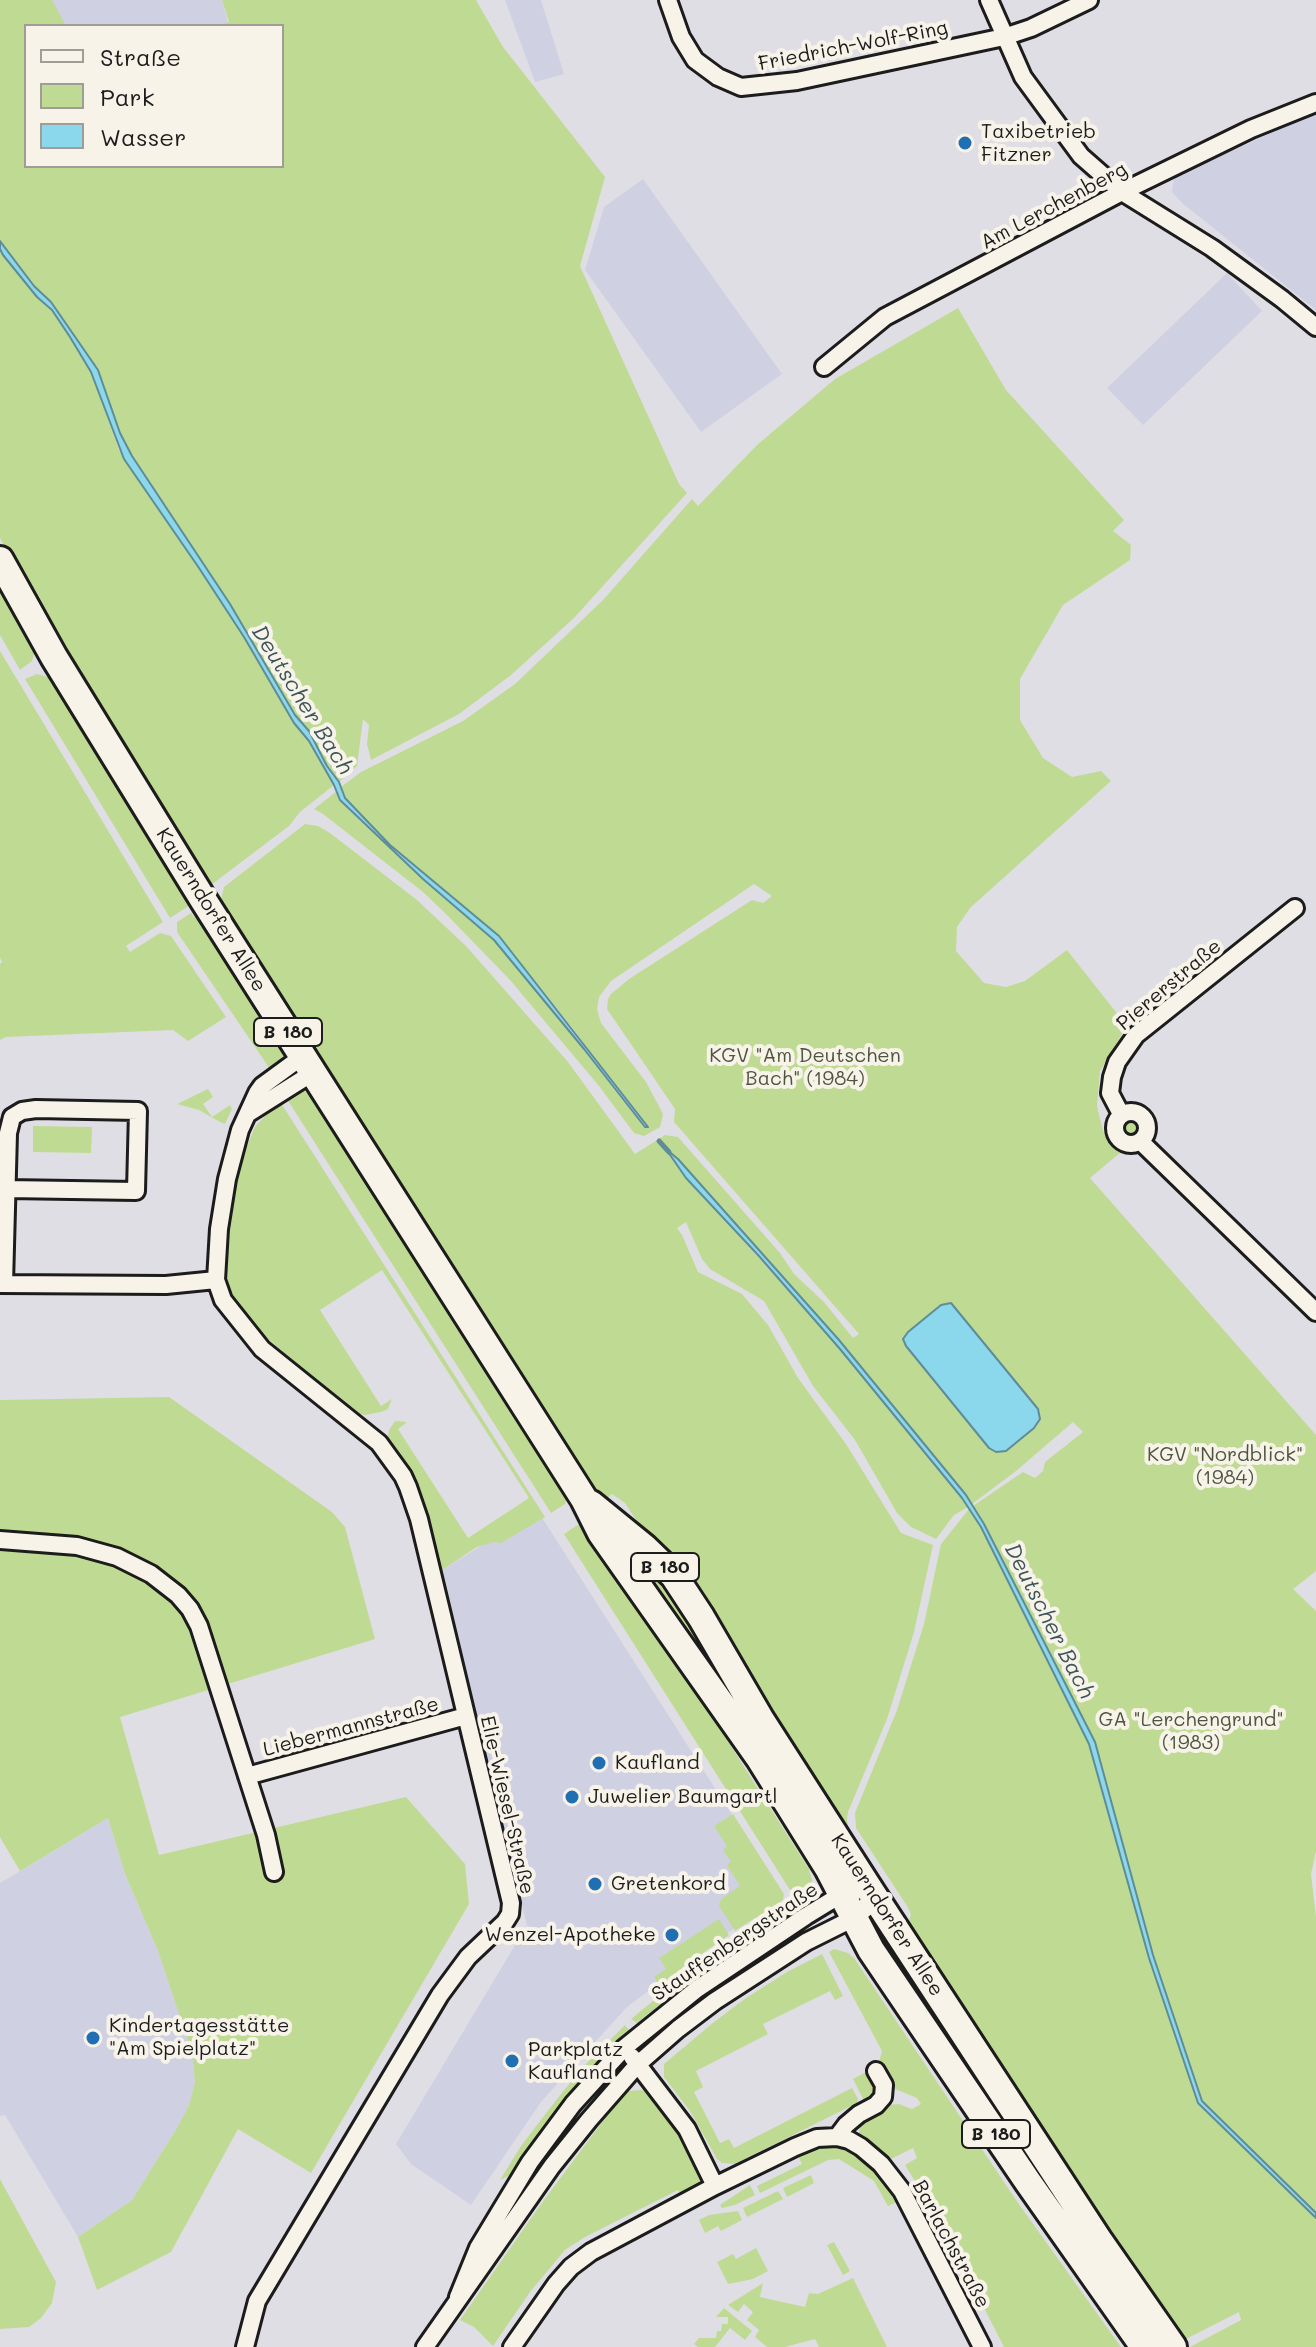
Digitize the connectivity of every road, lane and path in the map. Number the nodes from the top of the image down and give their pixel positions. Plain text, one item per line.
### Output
1 (668, 0) edge
2 (989, 0) edge
3 (1089, 0) edge
4 (1004, 37) junction
5 (1316, 103) edge
6 (1122, 192) junction
7 (1316, 327) edge
8 (824, 367) dead end
9 (0, 560) edge
10 (1295, 908) dead end
11 (308, 1064) junction
12 (7, 1189) junction
13 (216, 1280) junction
14 (2, 1284) edge
15 (1316, 1312) edge
16 (584, 1499) junction
17 (0, 1540) edge
18 (466, 1716) junction
19 (247, 1776) junction
20 (274, 1872) dead end
21 (872, 1893) junction
22 (848, 1906) junction
23 (624, 2048) junction
24 (638, 2064) junction
25 (876, 2071) dead end
26 (837, 2137) junction
27 (715, 2186) junction
28 (458, 2297) junction
29 (245, 2347) edge
30 (425, 2347) edge
31 (512, 2347) edge
32 (982, 2347) edge
33 (1144, 2347) edge
34 (1173, 2347) edge

1 - 4 street, Friedrich-Wolf-Ring
2 - 4 street
3 - 4 street, Friedrich-Wolf-Ring
4 - 6 street
5 - 6 street, Am Lerchenberg
6 - 7 street
6 - 8 street, Am Lerchenberg
9 - 11 main road, Kauerndorfer Allee / B 180
10 - 15 street, Piererstraße
11 - 13 street
11 - 16 main road, Kauerndorfer Allee / B 180
12 - 12 street
12 - 14 street
13 - 14 street
13 - 18 street, Elie-Wiesel-Straße
16 - 21 main road, Kauerndorfer Allee / B 180
16 - 22 main road, Kauerndorfer Allee / B 180
17 - 19 street, Liebermannstraße
18 - 19 street, Liebermannstraße
18 - 29 street, Elie-Wiesel-Straße
19 - 20 street, Liebermannstraße
21 - 22 street, Stauffenbergstraße
21 - 22 street, Stauffenbergstraße
21 - 34 main road, Kauerndorfer Allee / B 180
22 - 23 street, Stauffenbergstraße
22 - 24 street, Stauffenbergstraße
22 - 33 main road, Kauerndorfer Allee / B 180
23 - 24 street
23 - 28 street, Stauffenbergstraße
24 - 27 street
24 - 28 street, Stauffenbergstraße
25 - 26 street
26 - 27 street
26 - 32 street, Barlachstraße
27 - 31 street
28 - 30 street, Stauffenbergstraße

